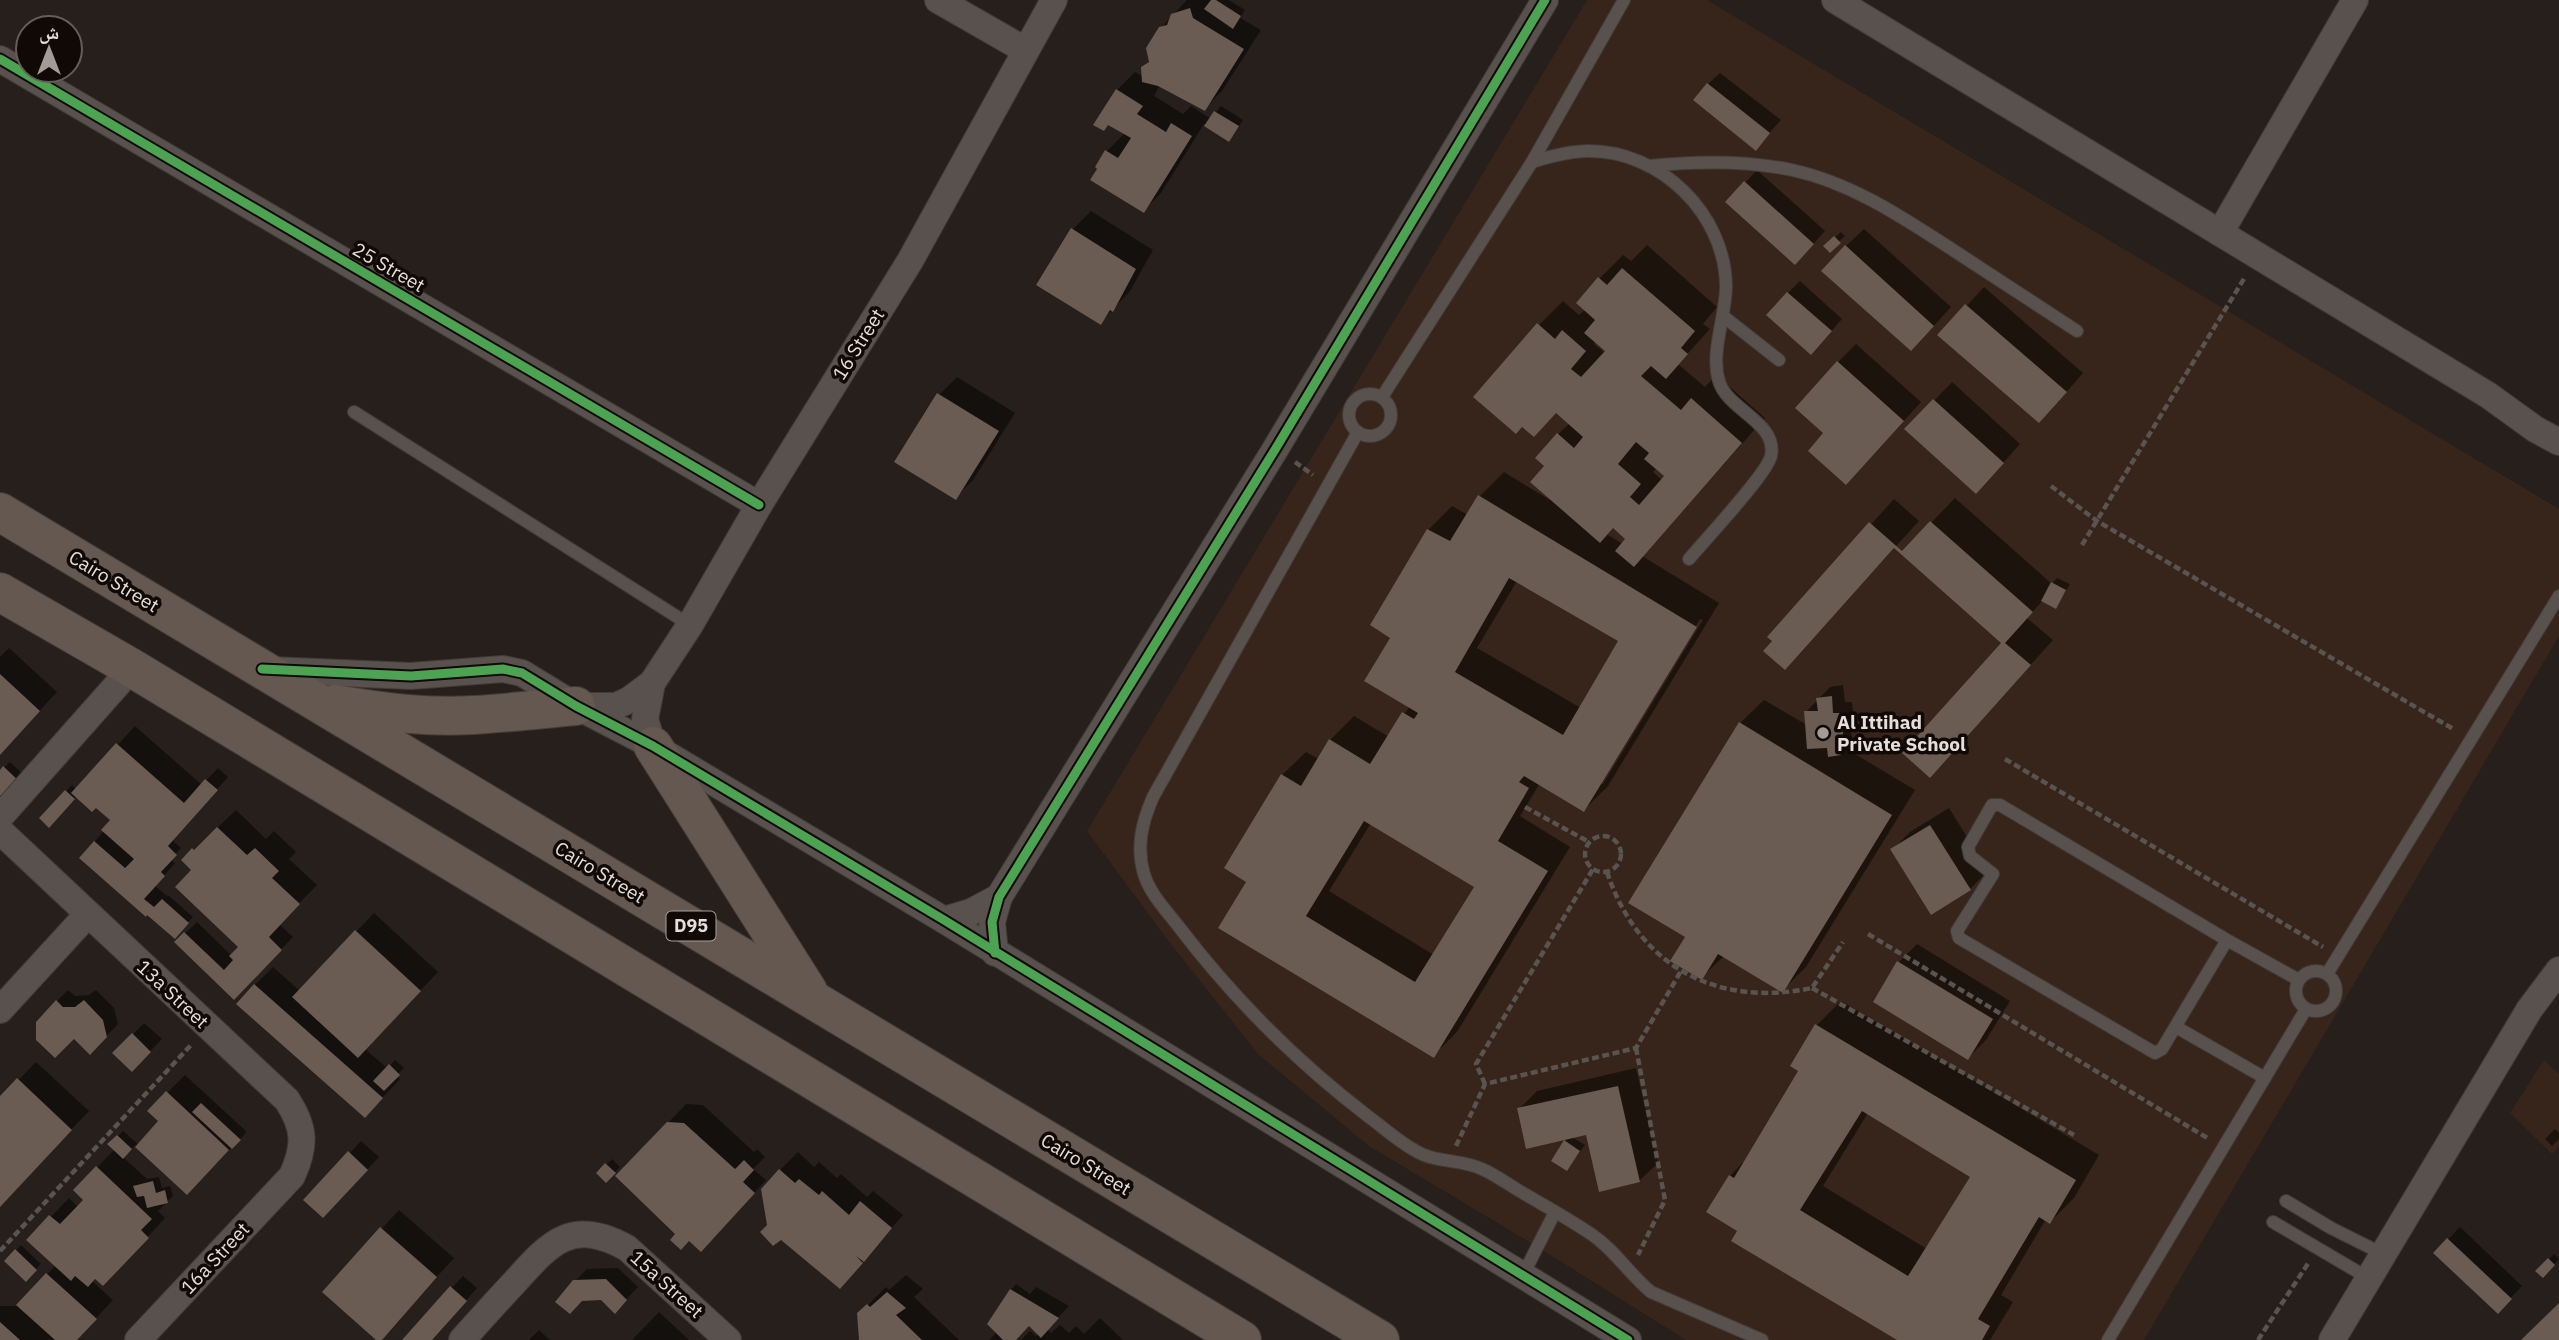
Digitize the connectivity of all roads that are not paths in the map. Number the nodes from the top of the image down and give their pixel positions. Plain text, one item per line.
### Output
1 (938, 0) edge
2 (1054, 0) edge
3 (1545, 0) edge
4 (1624, 0) edge
5 (2356, 0) edge
6 (1849, 3) edge
7 (1025, 50) junction
8 (0, 60) edge
9 (1532, 162) junction
10 (1649, 166) junction
11 (2220, 233) junction
12 (1723, 316) junction
13 (2077, 331) dead end
14 (1779, 360) dead end
15 (2488, 395) junction
16 (1382, 397) junction
17 (354, 412) dead end
18 (2559, 422) edge
19 (1358, 432) junction
20 (2559, 442) edge
21 (760, 505) junction
22 (0, 512) edge
23 (1689, 559) dead end
24 (0, 592) edge
25 (2559, 596) edge
26 (690, 625) junction
27 (132, 668) junction
28 (262, 669) junction
29 (652, 683) junction
30 (315, 701) junction
31 (576, 705) junction
32 (653, 746) junction
33 (0, 817) edge
34 (0, 831) edge
35 (999, 897) junction
36 (88, 914) junction
37 (944, 920) junction
38 (2227, 940) junction
39 (995, 953) junction
40 (2559, 970) edge
41 (2327, 974) junction
42 (2299, 979) junction
43 (813, 999) junction
44 (2306, 1009) junction
45 (0, 1010) edge
46 (2176, 1027) junction
47 (2265, 1078) junction
48 (292, 1176) joint
49 (2286, 1201) dead end
50 (1555, 1212) junction
51 (2273, 1222) dead end
52 (2383, 1254) junction
53 (1522, 1277) junction
54 (2370, 1279) junction
55 (141, 1339) edge
56 (1240, 1339) edge
57 (462, 1340) edge
58 (728, 1340) edge
59 (1380, 1340) edge
60 (1628, 1340) edge
61 (1762, 1340) edge
62 (2108, 1340) edge
63 (2332, 1340) edge

1 - 7 street
2 - 7 street, 16 Street
3 - 35 street
4 - 9 lane
5 - 11 street
6 - 11 street
7 - 21 street, 16 Street
8 - 21 street, 25 Street
9 - 10 lane
9 - 16 lane
10 - 12 lane
10 - 13 lane
11 - 15 street
12 - 14 lane
12 - 23 lane
15 - 18 street
15 - 20 street
16 - 19 lane
16 - 19 lane
17 - 26 lane
19 - 50 lane
21 - 26 street, 16 Street
22 - 28 main road, Cairo Street / D95
24 - 27 main road
25 - 41 lane
26 - 29 street, 16 Street
27 - 33 street
27 - 56 main road
28 - 30 main road, Cairo Street / D95
28 - 31 street
29 - 31 street, 16 Street
29 - 32 street, 16 Street
30 - 31 main road
30 - 43 main road, Cairo Street / D95
31 - 32 street
32 - 37 street
32 - 43 main road
34 - 36 street, 13a Street
35 - 37 street
35 - 39 street
36 - 45 street
36 - 48 street, 13a Street
37 - 39 street
38 - 42 lane
38 - 46 lane
38 - 46 lane
39 - 53 street
40 - 52 street
41 - 42 lane
41 - 44 lane
42 - 44 lane
43 - 59 main road, Cairo Street / D95
44 - 47 lane
46 - 47 lane
47 - 62 lane
48 - 55 street, 16a Street
49 - 52 lane
50 - 53 lane
50 - 61 lane
51 - 54 lane
52 - 54 street
53 - 60 street
54 - 63 street
57 - 58 street, 15a Street

